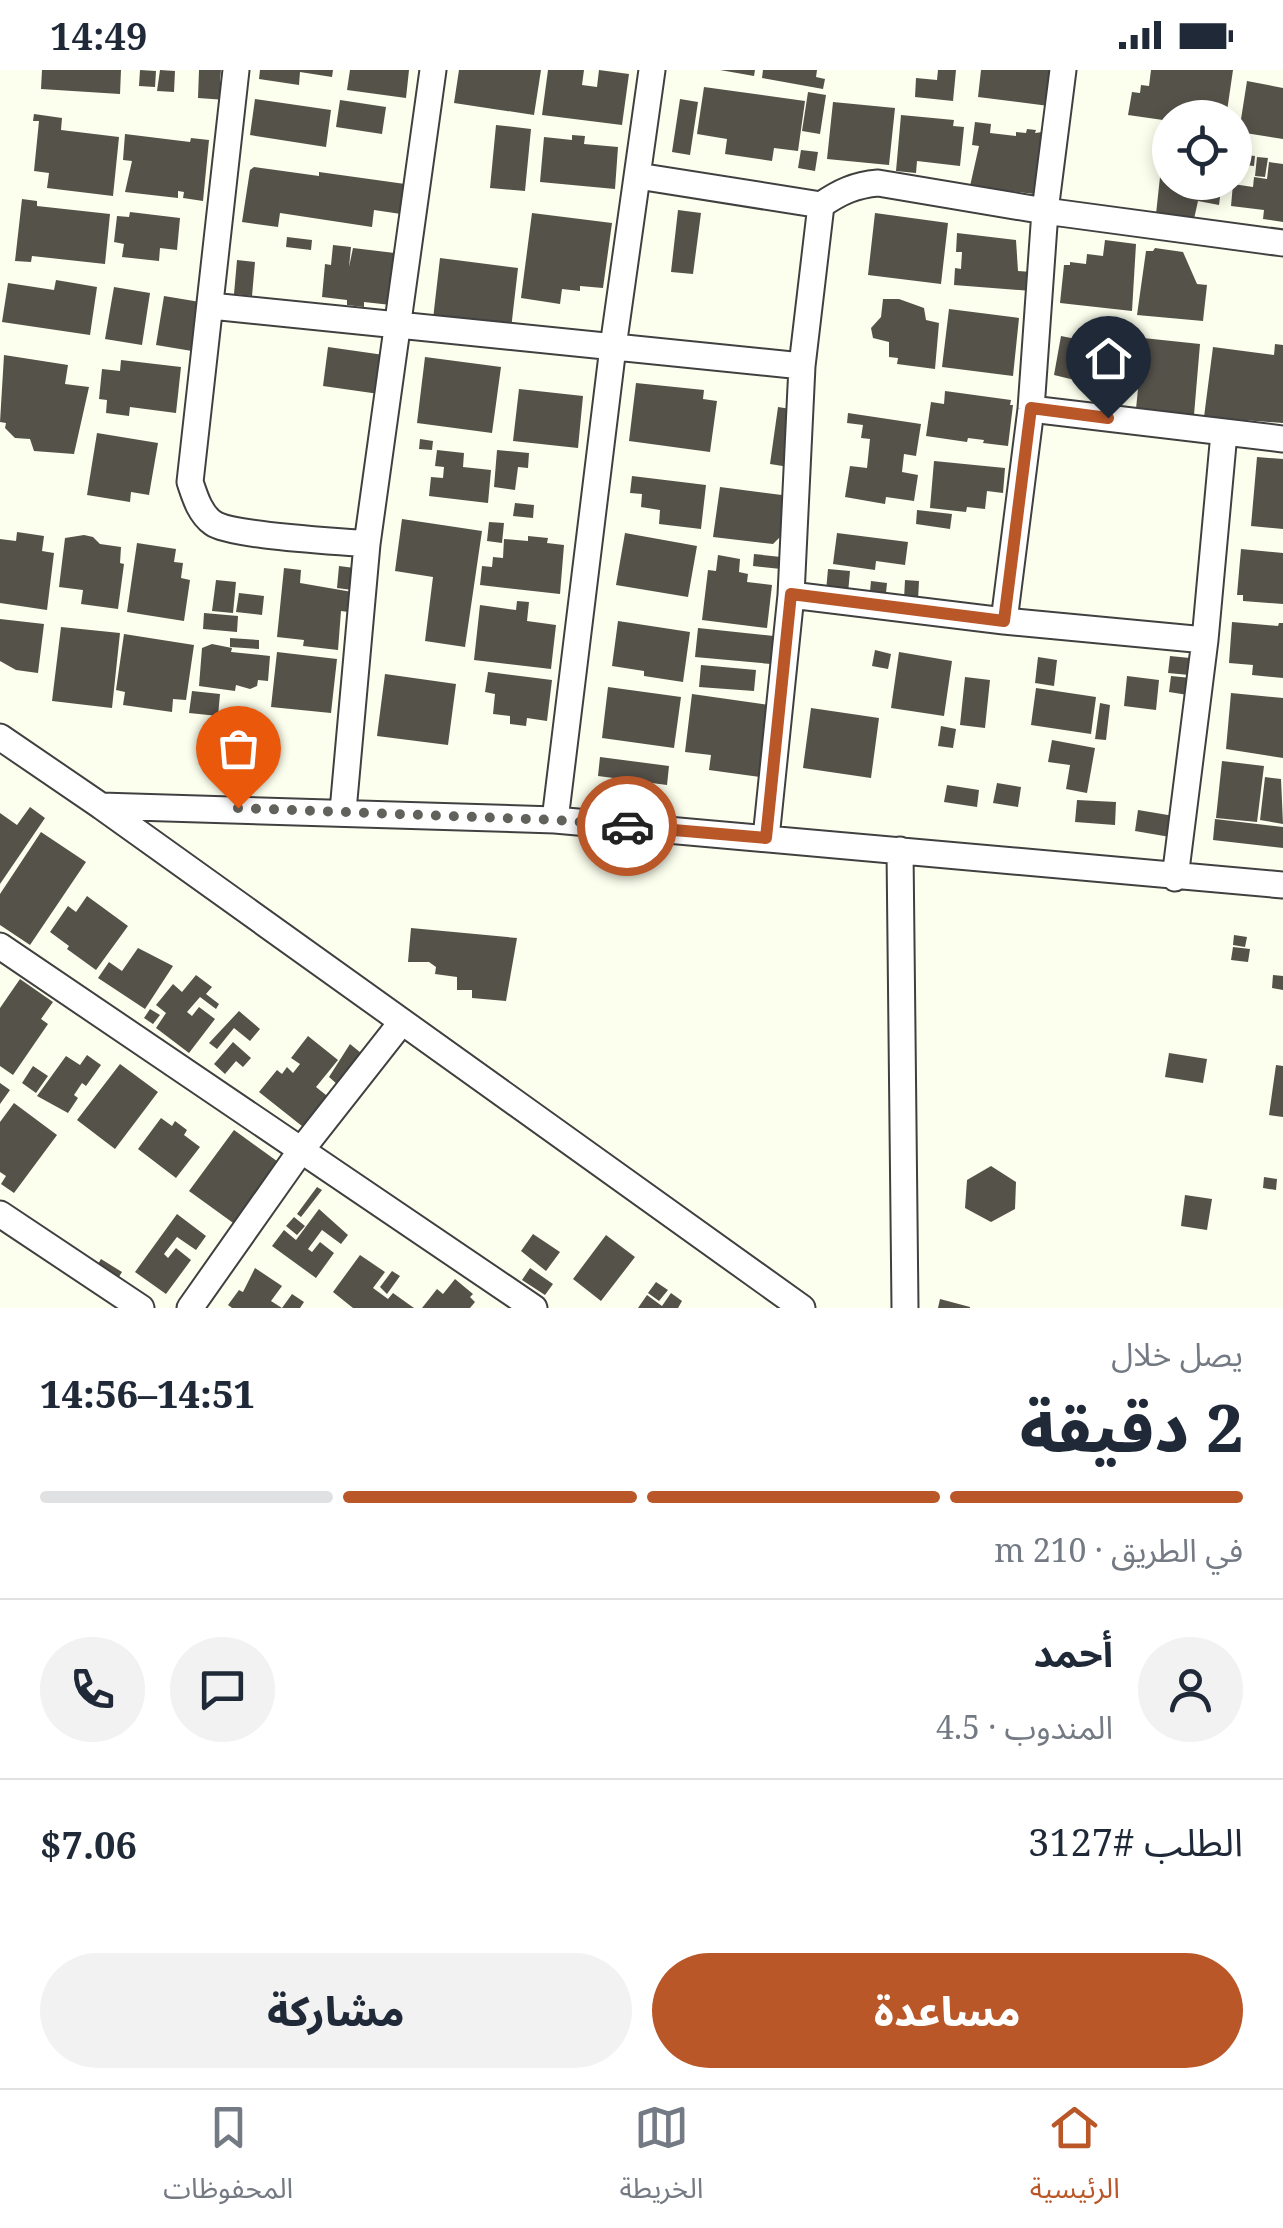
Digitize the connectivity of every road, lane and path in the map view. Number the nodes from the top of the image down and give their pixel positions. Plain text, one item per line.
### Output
1 (236, 70) edge
2 (432, 70) edge
3 (652, 70) edge
4 (1063, 70) edge
5 (638, 176) junction
6 (821, 205) junction
7 (1046, 211) junction
8 (1283, 242) edge
9 (211, 306) junction
10 (398, 327) junction
11 (613, 347) junction
12 (802, 366) junction
13 (1031, 408) junction
14 (1224, 433) junction
15 (1283, 439) edge
16 (367, 544) junction
17 (791, 594) junction
18 (1004, 621) junction
19 (1205, 640) junction
20 (0, 737) edge
21 (101, 806) junction
22 (343, 811) junction
23 (555, 820) junction
24 (766, 838) junction
25 (900, 850) junction
26 (1175, 878) junction
27 (1283, 885) edge
28 (0, 946) edge
29 (401, 1023) junction
30 (302, 1148) junction
31 (0, 1214) edge
32 (141, 1308) edge
33 (190, 1308) edge
34 (534, 1308) edge
35 (802, 1308) edge
36 (905, 1308) edge

1 - 9 street
2 - 10 street
3 - 5 street
4 - 7 street
5 - 6 street
5 - 11 street
6 - 7 street
6 - 12 street
7 - 8 street
7 - 13 street
9 - 10 street
9 - 16 street
10 - 11 street
10 - 16 street
11 - 12 street
11 - 23 street
12 - 17 street
13 - 14 street
13 - 18 street
14 - 15 street
14 - 19 street
16 - 22 street
17 - 18 street
17 - 24 street
18 - 19 street
19 - 26 street
20 - 21 street
21 - 22 street
21 - 29 street
22 - 23 street
23 - 24 street
24 - 25 street
25 - 26 street
25 - 36 street
26 - 27 street
28 - 30 street
29 - 30 street
29 - 35 street
30 - 33 street
30 - 34 street
31 - 32 street

